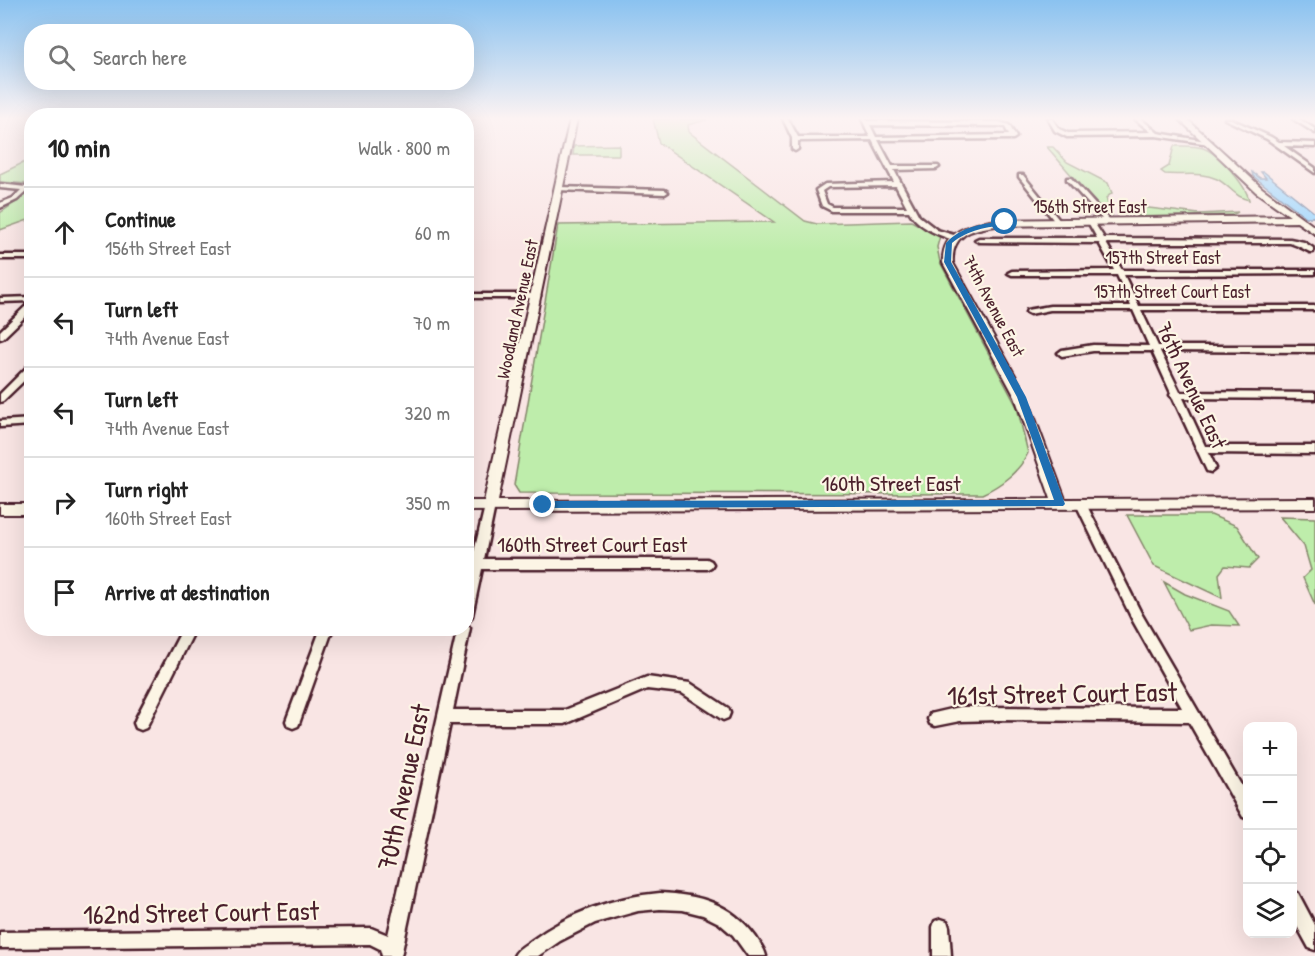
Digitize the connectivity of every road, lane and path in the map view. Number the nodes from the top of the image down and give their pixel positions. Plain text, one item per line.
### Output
1 (564, 164) edge
2 (888, 164) edge
3 (1232, 164) edge
4 (936, 167) dead end
5 (890, 168) junction
6 (1021, 176) dead end
7 (1069, 179) dead end
8 (898, 184) junction
9 (0, 186) edge
10 (24, 187) edge
11 (559, 189) junction
12 (24, 190) edge
13 (1259, 190) junction
14 (665, 192) dead end
15 (3, 205) edge
16 (911, 209) junction
17 (1299, 219) junction
18 (1058, 222) junction
19 (1091, 222) junction
20 (1108, 222) junction
21 (1229, 222) junction
22 (1315, 231) edge
23 (954, 238) junction
24 (979, 240) dead end
25 (1103, 242) junction
26 (1310, 250) dead end
27 (24, 255) edge
28 (0, 257) edge
29 (1119, 272) junction
30 (1012, 273) dead end
31 (1315, 273) edge
32 (474, 296) edge
33 (536, 296) junction
34 (24, 299) edge
35 (0, 300) edge
36 (1136, 308) junction
37 (1315, 308) edge
38 (1030, 312) dead end
39 (24, 313) edge
40 (0, 336) edge
41 (1154, 348) junction
42 (1315, 349) edge
43 (1062, 353) dead end
44 (24, 375) edge
45 (1175, 395) junction
46 (1315, 396) edge
47 (0, 399) edge
48 (24, 422) edge
49 (0, 424) edge
50 (1203, 449) junction
51 (1315, 450) edge
52 (1210, 468) dead end
53 (1315, 503) edge
54 (1060, 504) junction
55 (1081, 504) junction
56 (474, 506) edge
57 (490, 506) junction
58 (0, 509) edge
59 (24, 509) edge
60 (478, 564) junction
61 (707, 564) dead end
62 (474, 581) edge
63 (185, 636) edge
64 (324, 636) edge
65 (462, 636) edge
66 (723, 714) dead end
67 (1191, 715) junction
68 (445, 717) junction
69 (935, 719) dead end
70 (293, 721) dead end
71 (141, 723) dead end
72 (1243, 803) edge
73 (1297, 907) edge
74 (941, 927) dead end
75 (0, 940) edge
76 (1315, 942) edge
77 (759, 955) edge
78 (392, 956) edge
79 (524, 956) edge
80 (942, 956) edge

1 - 11 street, Woodland Avenue East
2 - 5 street, 74th Avenue East
3 - 13 street
4 - 5 street
5 - 8 street, 74th Avenue East
6 - 18 street
7 - 20 street
8 - 16 street, 74th Avenue East
8 - 16 street
9 - 10 street
11 - 14 street
11 - 33 street, Woodland Avenue East
12 - 15 street
13 - 17 street
13 - 21 street
16 - 23 street, 74th Avenue East
17 - 21 street
17 - 22 street
18 - 19 street, 156th Street East
18 - 23 street, 156th Street East
19 - 20 street, 156th Street East
19 - 25 street, 76th Avenue East
20 - 21 street, 156th Street East
23 - 54 street, 74th Avenue East
24 - 25 street
25 - 26 street
25 - 29 street, 76th Avenue East
27 - 28 street
29 - 30 street, 157th Street East
29 - 31 street, 157th Street East
29 - 36 street, 76th Avenue East
32 - 33 street
33 - 57 street, Woodland Avenue East
34 - 35 street
36 - 37 street, 157th Street Court East
36 - 38 street, 157th Street Court East
36 - 41 street, 76th Avenue East
39 - 40 street
41 - 42 street
41 - 43 street
41 - 45 street, 76th Avenue East
44 - 47 street
45 - 46 street
45 - 50 street, 76th Avenue East
48 - 49 street
50 - 51 street
50 - 52 street, 76th Avenue East
53 - 55 street, 160th Street East
54 - 55 street, 160th Street East
54 - 57 street, 160th Street East
55 - 67 street
56 - 57 street, 160th Street East
57 - 60 street
58 - 59 street
60 - 61 street, 160th Street Court East
60 - 62 street
63 - 71 street
64 - 70 street
65 - 68 street, 70th Avenue East
66 - 68 street
67 - 69 street, 161st Street Court East
67 - 72 street
68 - 78 street, 70th Avenue East
73 - 76 street
74 - 80 street
75 - 78 street, 162nd Street Court East
77 - 79 street

